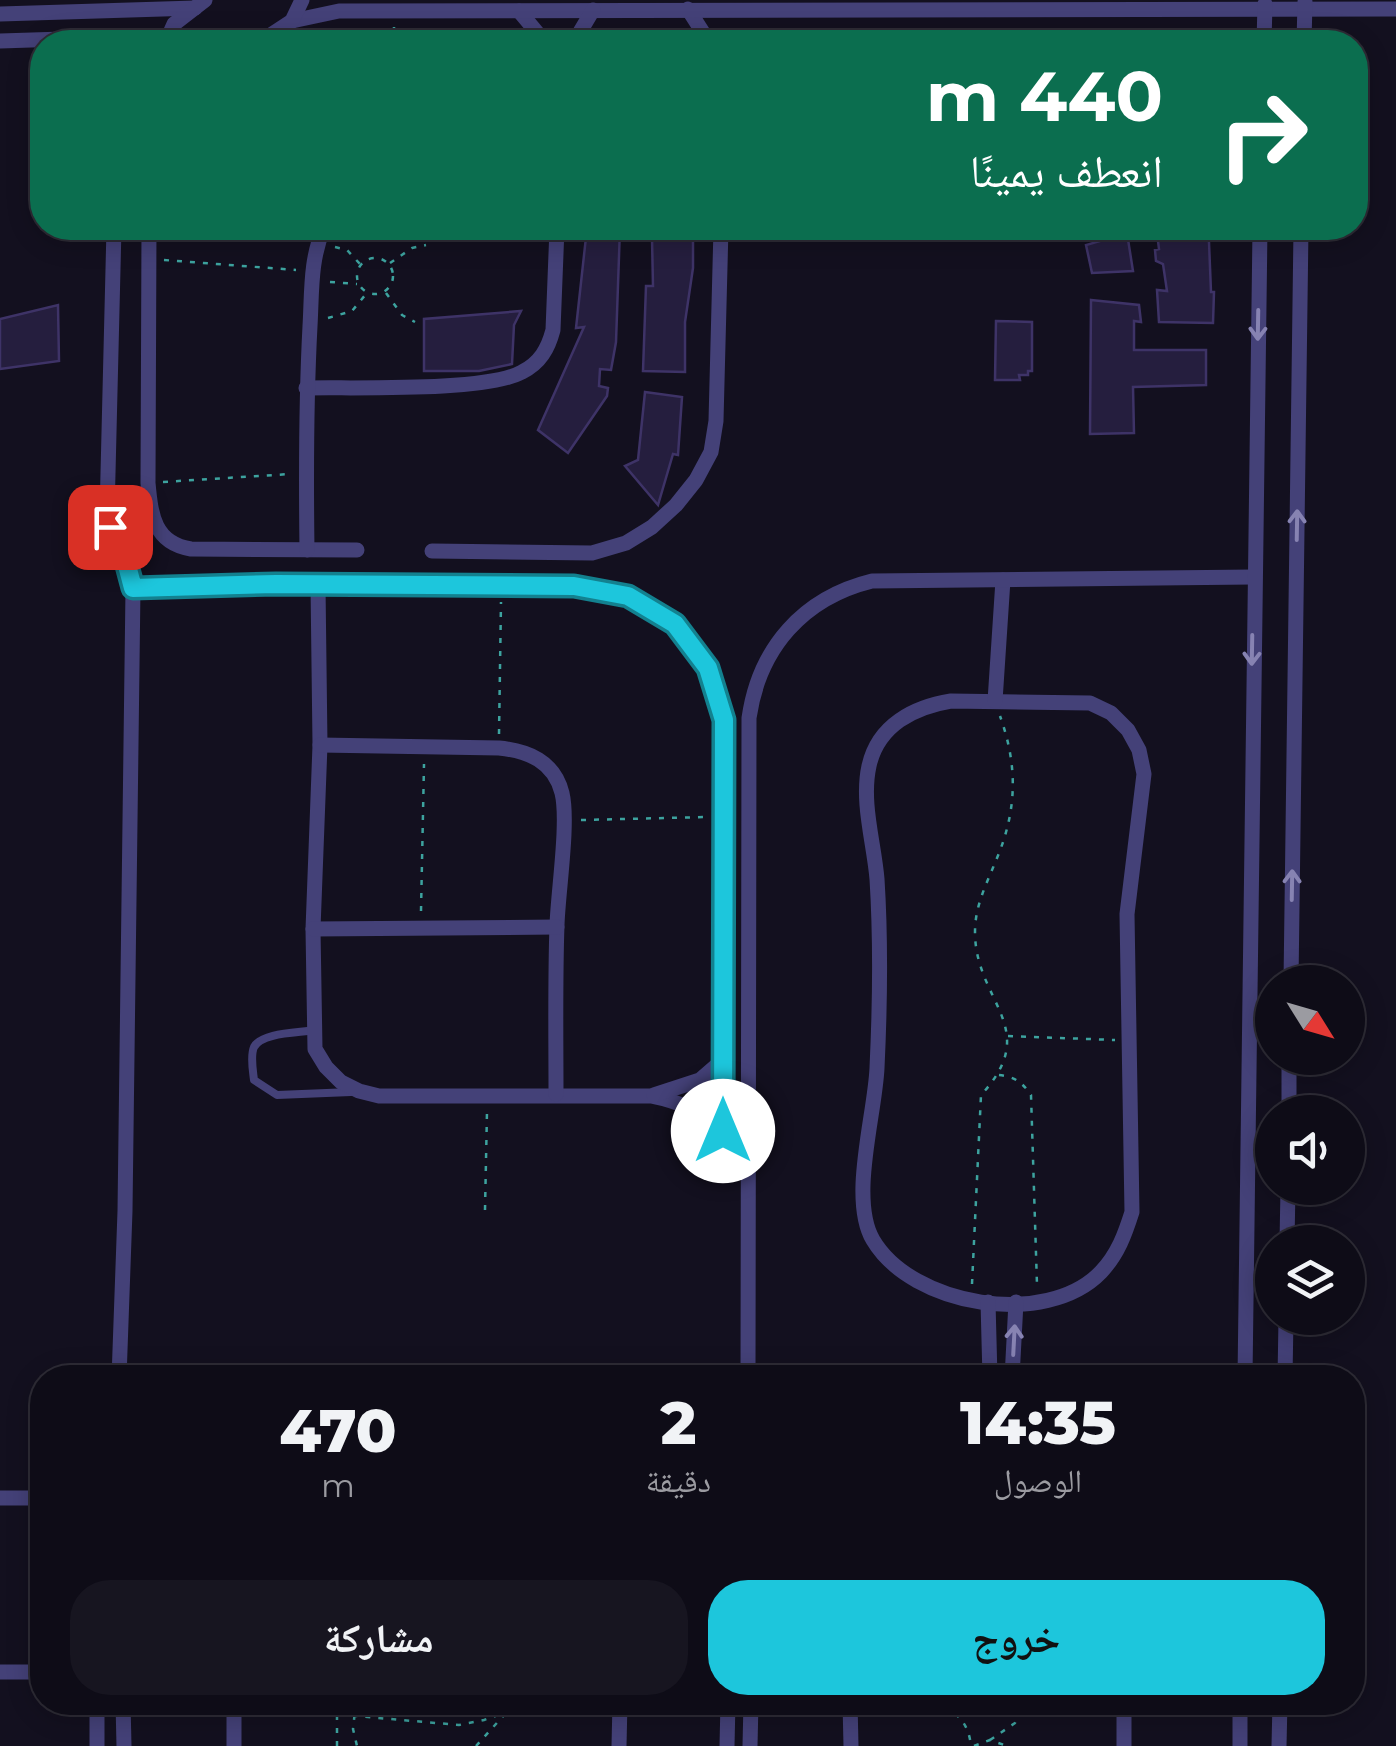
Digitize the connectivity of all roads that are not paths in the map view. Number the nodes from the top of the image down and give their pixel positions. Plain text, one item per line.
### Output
1 (302, 0) edge
2 (200, 4) edge
3 (991, 5) edge
4 (1265, 5) edge
5 (1305, 5) edge
6 (688, 9) junction
7 (1396, 9) edge
8 (593, 10) junction
9 (519, 11) junction
10 (0, 14) edge
11 (292, 21) junction
12 (171, 30) edge
13 (278, 30) edge
14 (535, 30) edge
15 (581, 30) edge
16 (701, 30) edge
17 (1264, 30) edge
18 (1304, 30) edge
19 (0, 41) edge
20 (30, 41) edge
21 (114, 240) edge
22 (148, 240) edge
23 (318, 240) edge
24 (557, 240) edge
25 (720, 240) edge
26 (1260, 240) edge
27 (1302, 240) edge
28 (306, 388) junction
29 (154, 524) junction
30 (117, 541) junction
31 (307, 550) junction
32 (357, 550) dead end
33 (432, 550) dead end
34 (1253, 578) junction
35 (1003, 580) junction
36 (318, 584) junction
37 (133, 588) junction
38 (995, 702) junction
39 (320, 745) junction
40 (557, 927) junction
41 (313, 929) junction
42 (1290, 965) edge
43 (315, 1030) junction
44 (724, 1060) junction
45 (359, 1091) junction
46 (556, 1094) junction
47 (651, 1096) junction
48 (979, 1301) junction
49 (1016, 1302) junction
50 (1286, 1335) edge
51 (120, 1365) edge
52 (748, 1365) edge
53 (988, 1365) edge
54 (1013, 1365) edge
55 (1245, 1365) edge
56 (1285, 1365) edge
57 (0, 1498) edge
58 (30, 1498) edge
59 (0, 1672) edge
60 (30, 1672) edge
61 (97, 1715) edge
62 (123, 1715) edge
63 (234, 1715) edge
64 (619, 1715) edge
65 (728, 1715) edge
66 (751, 1715) edge
67 (850, 1715) edge
68 (1124, 1715) edge
69 (1240, 1715) edge
70 (1280, 1715) edge
71 (97, 1746) edge
72 (124, 1746) edge
73 (234, 1746) edge
74 (619, 1746) edge
75 (728, 1746) edge
76 (750, 1746) edge
77 (850, 1746) edge
78 (1124, 1746) edge
79 (1240, 1746) edge
80 (1280, 1746) edge

1 - 11 street
2 - 10 street
2 - 12 street
3 - 4 street
3 - 6 street
4 - 5 street
4 - 17 street
5 - 7 street
5 - 18 street
6 - 8 street
6 - 16 street
8 - 9 street
8 - 15 street
9 - 11 street
9 - 14 street
11 - 13 street
19 - 20 street
21 - 30 street
22 - 29 street
23 - 28 street
24 - 28 street
25 - 33 street
26 -> 34 street
42 -> 27 street
28 - 31 street
29 - 30 street
29 - 31 street
30 - 37 street
31 - 32 street
34 - 35 street
34 -> 55 street
35 - 38 street
35 - 52 street
36 - 37 street
36 - 39 street
36 - 44 street
37 - 51 street
38 - 48 street
38 - 49 street
39 - 40 street
39 - 41 street
40 - 41 street
40 - 46 street
41 - 43 street
43 - 45 street
43 - 45 lane
44 - 47 street
44 - 47 street
45 - 46 street
46 - 47 street
48 - 49 street
48 - 53 street
54 -> 49 street
50 - 56 street
57 - 58 street
59 - 60 street
61 - 71 street
62 - 72 street
63 - 73 street
64 - 74 street
65 - 75 street
66 - 76 street
67 - 77 street
68 - 78 street
69 - 79 street
70 - 80 street

